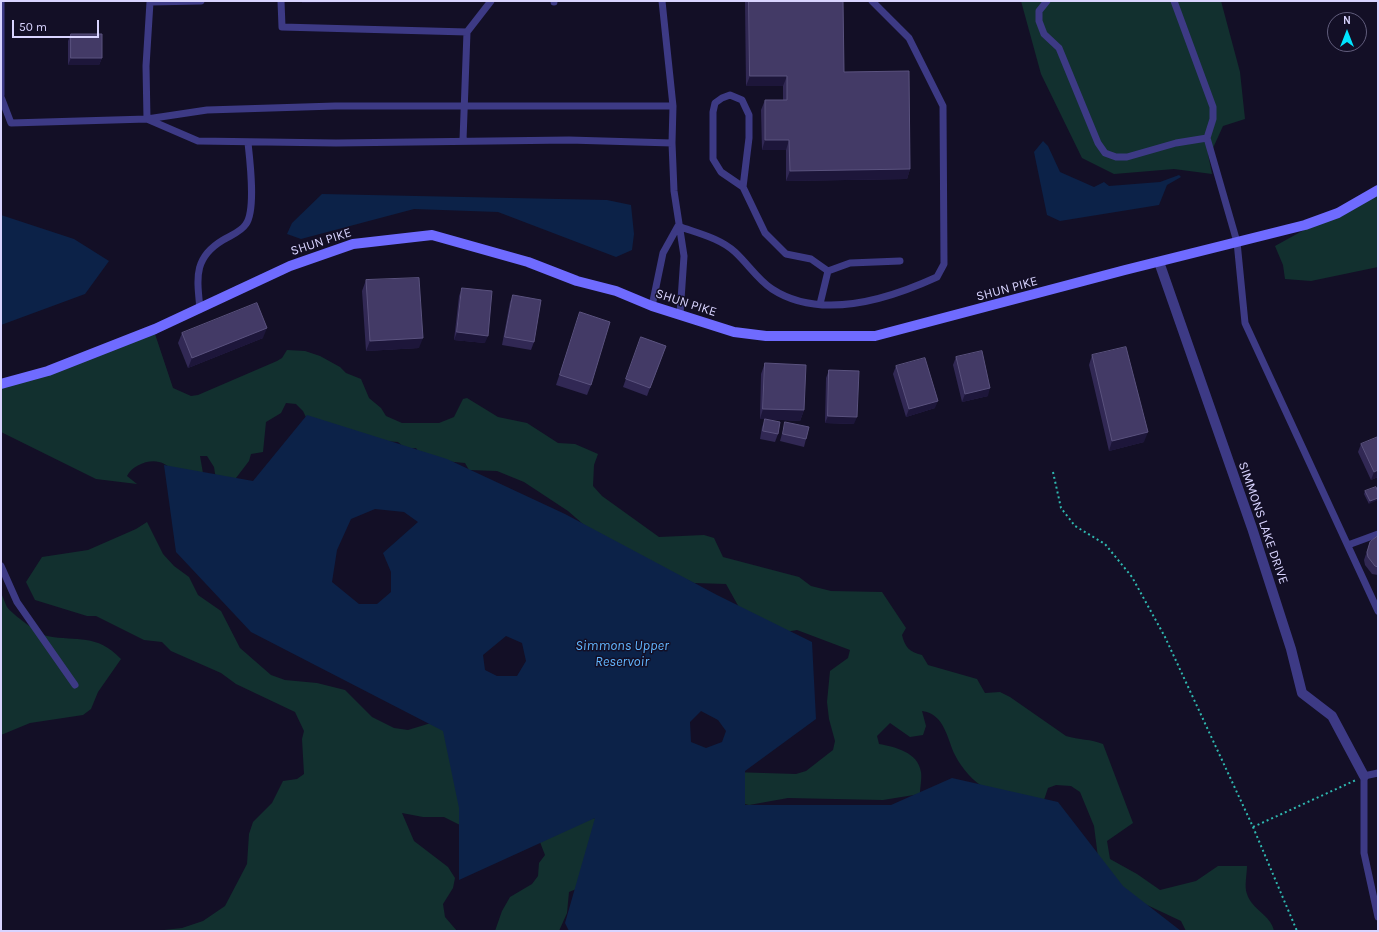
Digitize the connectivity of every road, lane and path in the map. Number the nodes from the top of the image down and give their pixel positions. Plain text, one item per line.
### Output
1 (1, 1) edge
2 (141, 1) edge
3 (201, 1) edge
4 (281, 1) edge
5 (491, 1) edge
6 (662, 1) edge
7 (872, 1) edge
8 (1047, 1) edge
9 (1174, 1) edge
10 (150, 2) edge
11 (467, 32) junction
12 (1, 96) edge
13 (465, 105) junction
14 (673, 106) junction
15 (147, 119) junction
16 (1207, 138) junction
17 (463, 140) junction
18 (248, 143) junction
19 (672, 143) junction
20 (743, 187) junction
21 (1378, 190) edge
22 (678, 226) junction
23 (1237, 242) junction
24 (900, 261) dead end
25 (1159, 262) junction
26 (828, 270) junction
27 (820, 304) junction
28 (652, 306) junction
29 (200, 309) junction
30 (680, 314) junction
31 (1, 384) edge
32 (1053, 472) dead end
33 (1378, 534) edge
34 (1348, 545) junction
35 (1, 566) edge
36 (1378, 611) edge
37 (75, 685) dead end
38 (1378, 773) edge
39 (1364, 776) junction
40 (1253, 827) junction
41 (1378, 917) edge
42 (1297, 931) edge

1 - 12 lane
2 - 10 lane
3 - 10 lane
4 - 11 lane
5 - 11 lane
6 - 14 lane
7 - 27 lane
8 - 16 lane
9 - 16 lane
10 - 15 lane
11 - 13 lane
12 - 15 lane
13 - 14 lane
13 - 15 lane
13 - 17 lane
14 - 19 lane
15 - 18 lane
16 - 23 lane
17 - 18 lane
17 - 19 lane
18 - 29 lane
19 - 22 lane
20 - 20 lane
20 - 26 lane
21 - 23 main road, SHUN PIKE
22 - 27 lane
22 - 28 lane
22 - 30 lane
23 - 25 main road, SHUN PIKE
23 - 34 lane
24 - 26 lane
25 - 30 main road, SHUN PIKE
25 - 39 street, SIMMONS LAKE DRIVE
26 - 27 lane
28 - 29 main road, SHUN PIKE
28 - 30 main road, SHUN PIKE
29 - 31 main road, SHUN PIKE
32 - 40 path
33 - 34 lane
34 - 36 lane
35 - 37 lane
38 - 39 lane
39 - 40 path
39 - 41 lane
40 - 42 path

